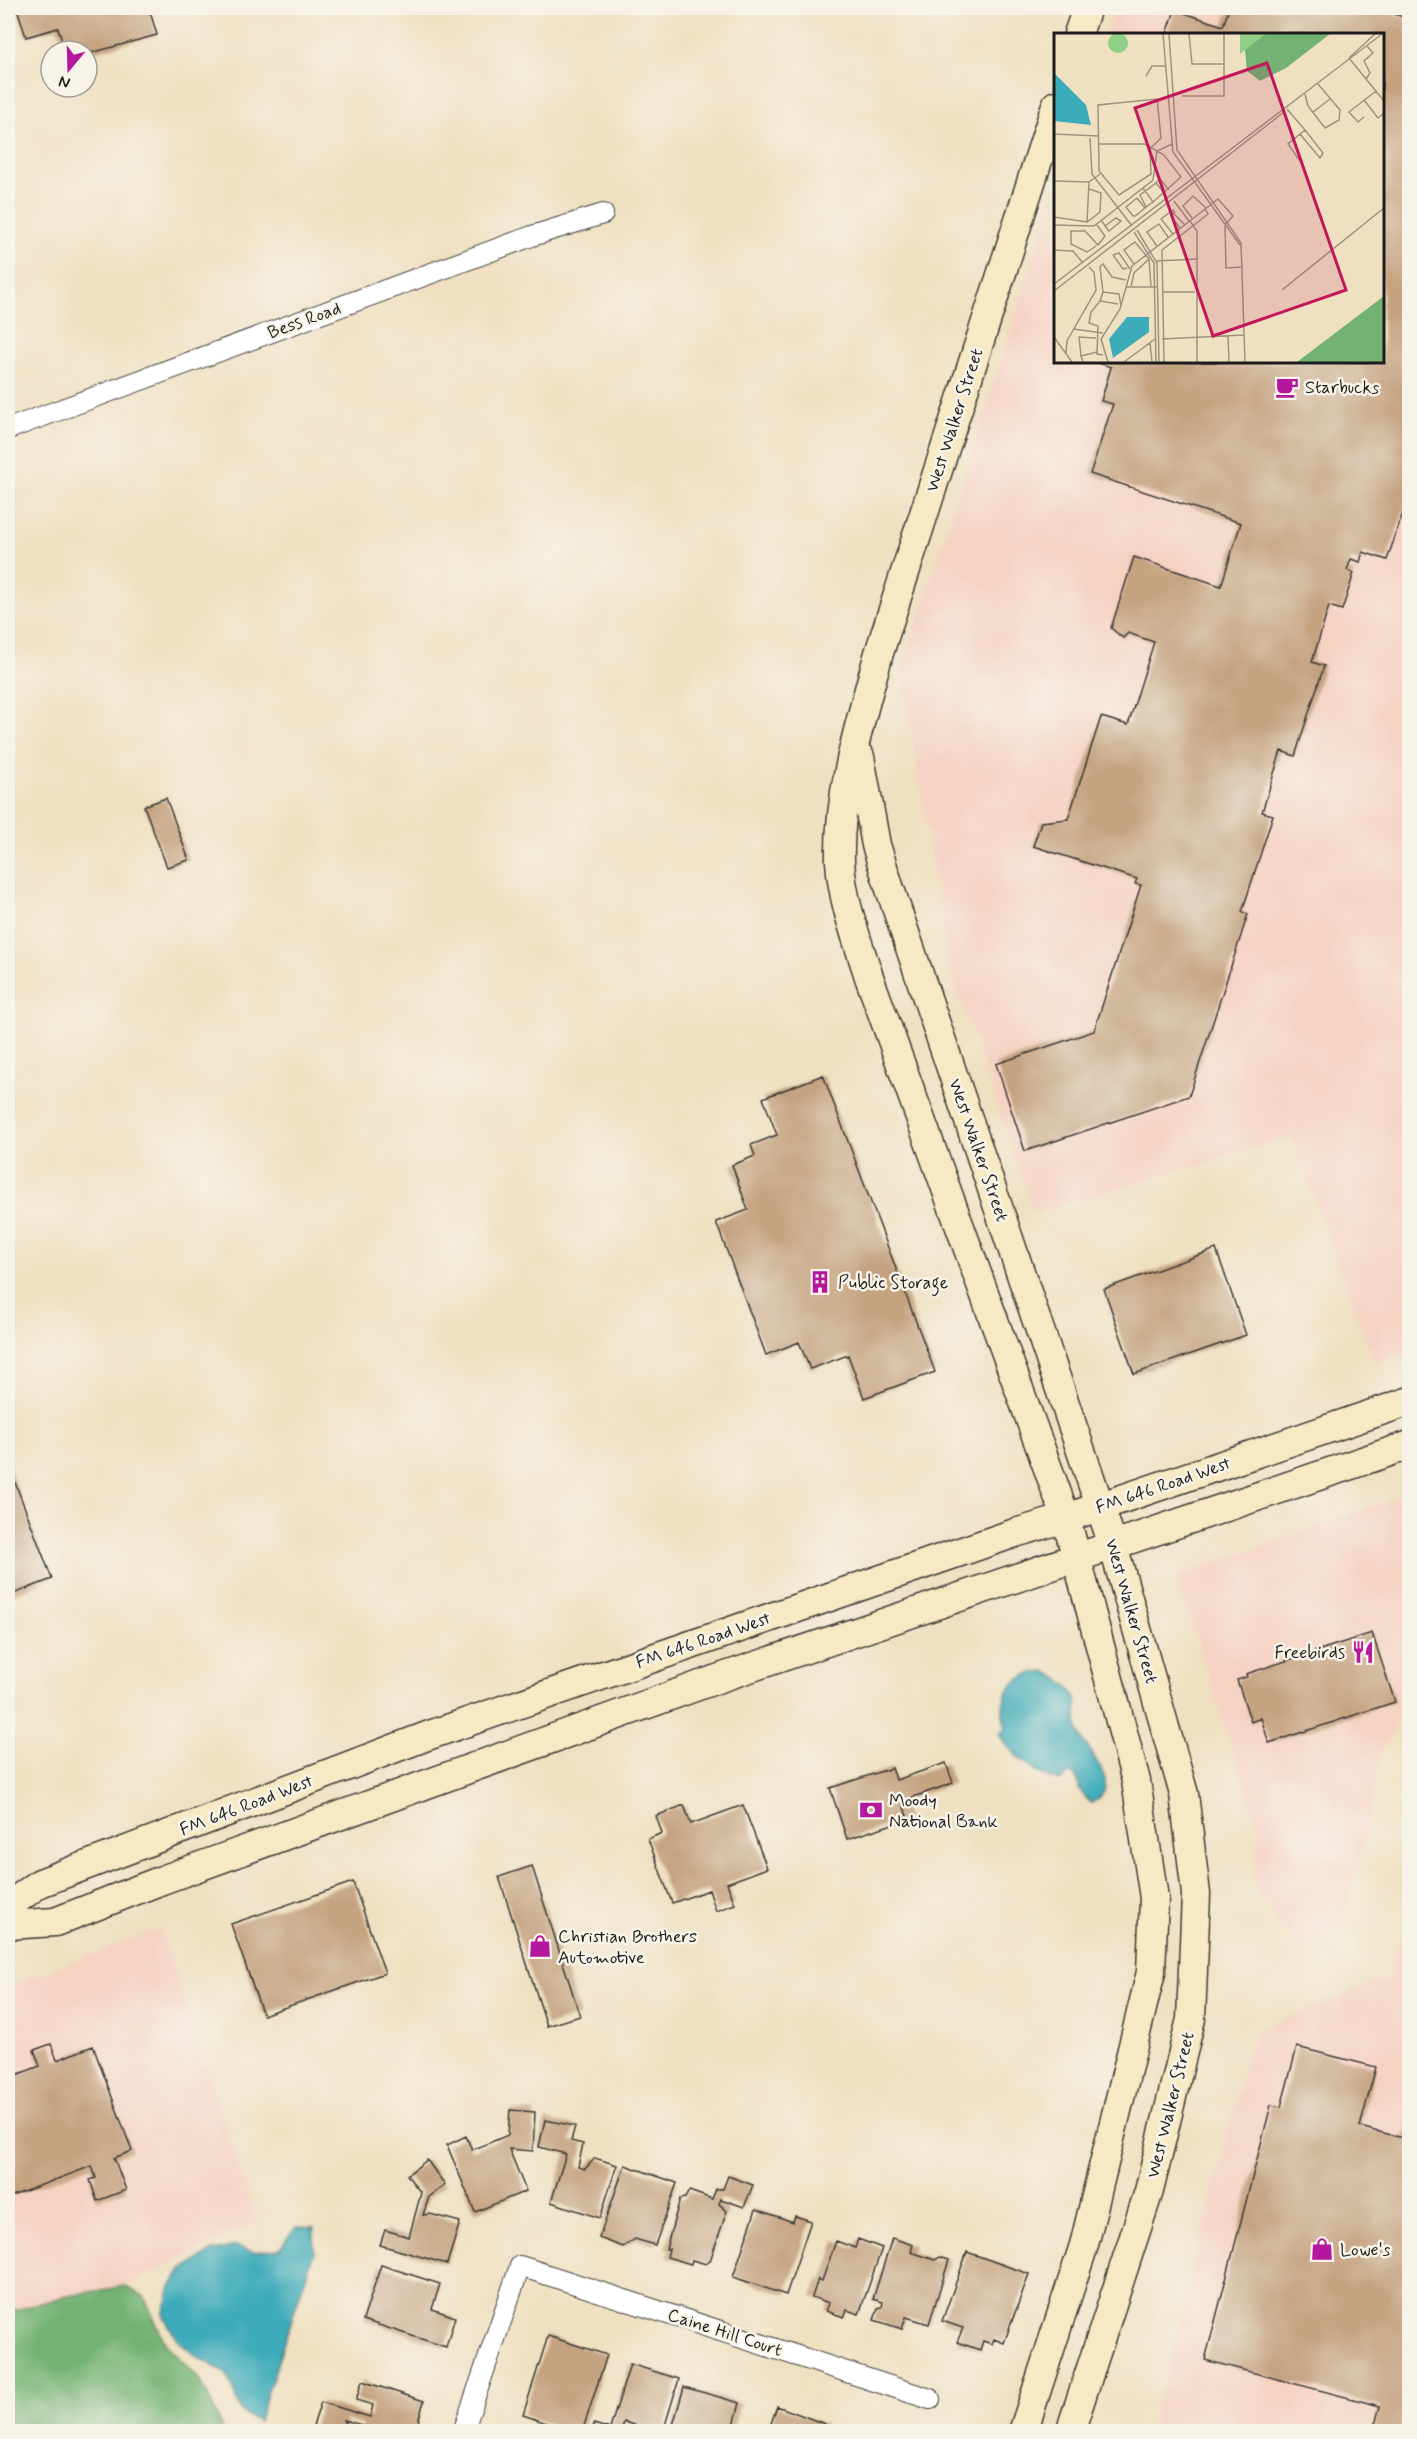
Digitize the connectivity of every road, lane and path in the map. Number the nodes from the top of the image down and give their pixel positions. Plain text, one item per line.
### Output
1 (1087, 8) edge
2 (1078, 33) edge
3 (1054, 111) edge
4 (603, 214) dead end
5 (8, 429) edge
6 (857, 737) junction
7 (1410, 1401) edge
8 (1410, 1445) edge
9 (1100, 1506) junction
10 (1066, 1518) junction
11 (1113, 1545) junction
12 (1077, 1558) junction
13 (8, 1906) edge
14 (8, 1925) edge
15 (930, 2399) dead end
16 (463, 2432) edge
17 (1023, 2432) edge
18 (1070, 2432) edge

1 - 2 street
3 - 6 street, West Walker Street
4 - 5 street, Bess Road
6 - 9 street, West Walker Street
6 - 10 street, West Walker Street
7 - 9 street, FM 646 Road West
8 - 11 street
9 - 10 street, FM 646 Road West
9 - 11 street, West Walker Street
10 - 12 street, West Walker Street
10 - 13 street, FM 646 Road West
11 - 12 street
11 - 18 street, West Walker Street
12 - 14 street
12 - 17 street, West Walker Street
15 - 16 street, Caine Hill Court

